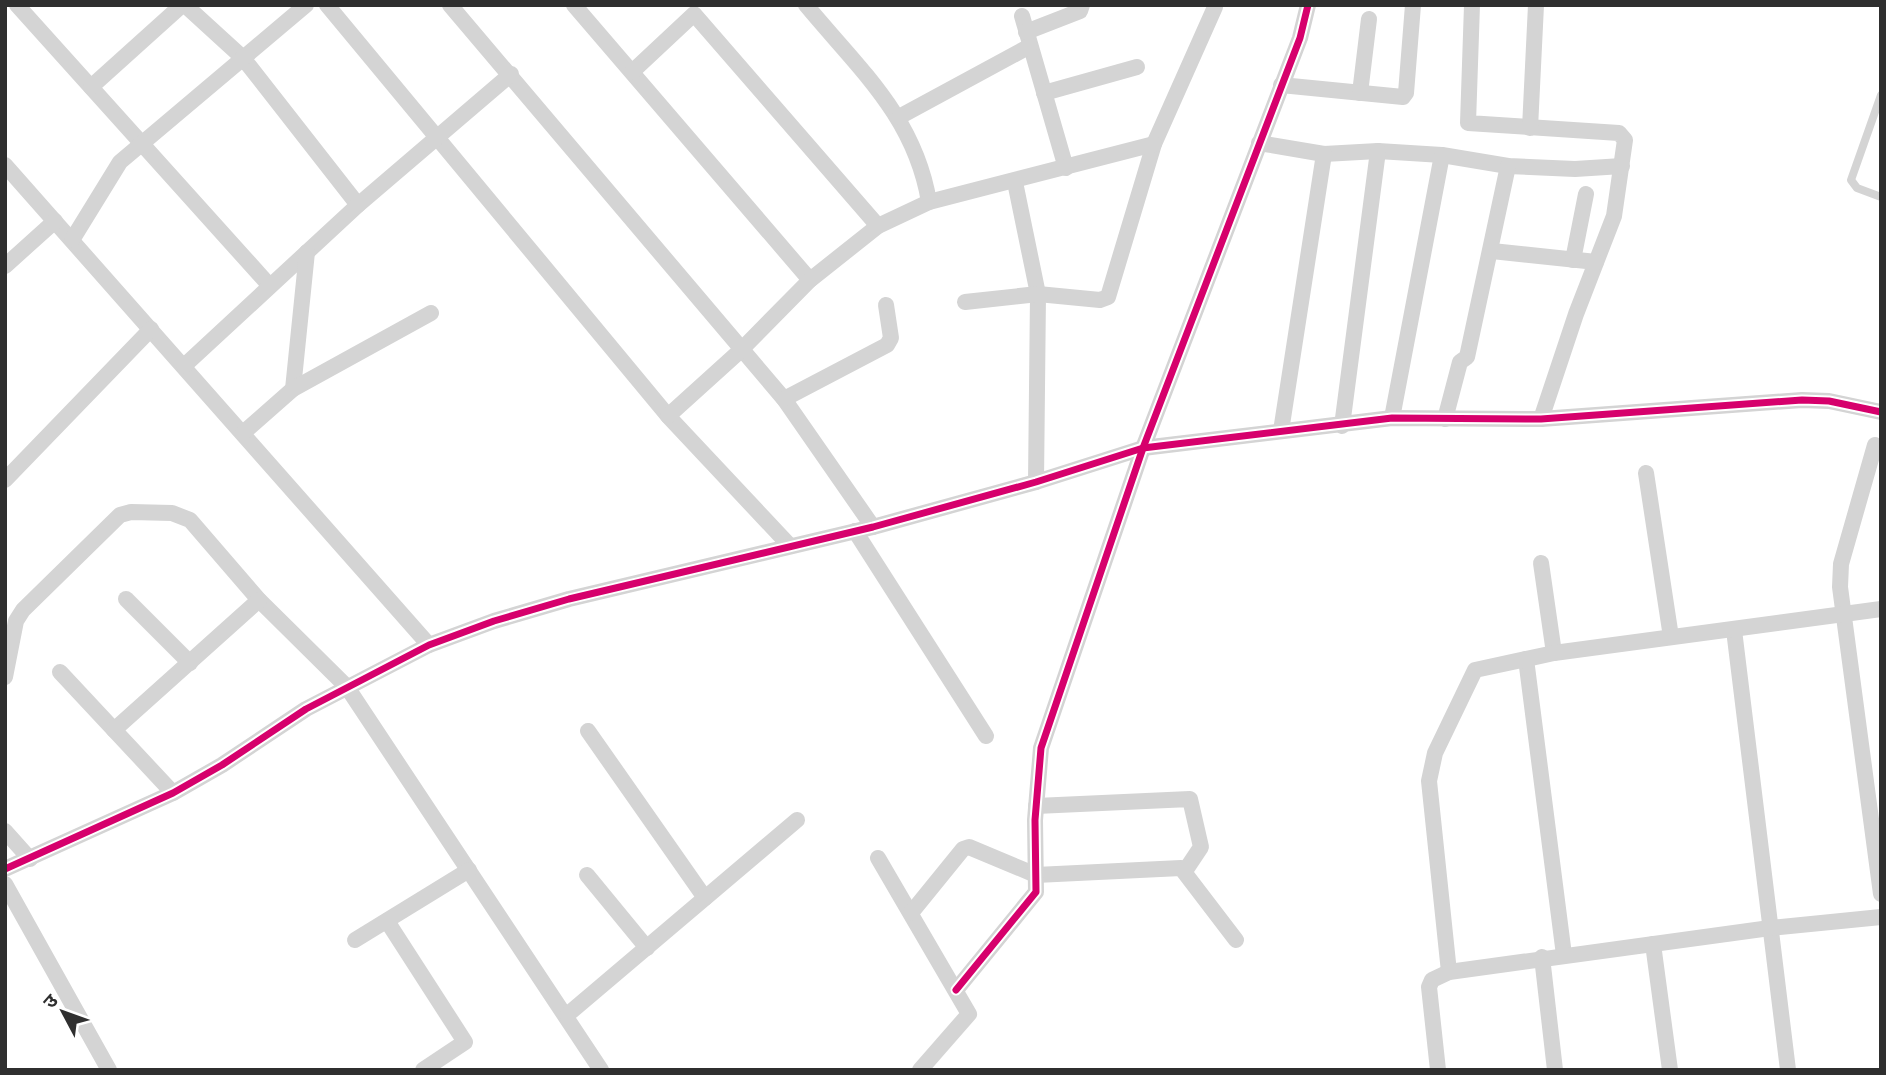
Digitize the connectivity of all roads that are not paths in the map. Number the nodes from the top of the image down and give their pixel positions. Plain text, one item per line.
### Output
1 (17, 5) edge
2 (184, 5) edge
3 (306, 5) edge
4 (327, 5) edge
5 (450, 5) edge
6 (574, 5) edge
7 (806, 5) edge
8 (1082, 5) edge
9 (1308, 5) edge
10 (1413, 5) edge
11 (1472, 5) edge
12 (1536, 5) edge
13 (1216, 7) edge
14 (699, 9) edge
15 (1369, 19) dead end
16 (1026, 32) junction
17 (243, 58) junction
18 (1137, 67) dead end
19 (632, 72) junction
20 (511, 74) junction
21 (1281, 85) junction
22 (91, 88) junction
23 (1044, 93) junction
24 (1360, 93) junction
25 (1881, 96) edge
26 (899, 117) junction
27 (1530, 128) junction
28 (439, 137) junction
29 (1259, 143) junction
30 (141, 144) junction
31 (1154, 144) junction
32 (1378, 151) junction
33 (1324, 154) junction
34 (1442, 155) junction
35 (5, 165) edge
36 (1508, 166) junction
37 (1622, 166) junction
38 (1066, 168) junction
39 (1015, 182) junction
40 (1587, 194) dead end
41 (1881, 197) edge
42 (929, 202) junction
43 (358, 205) junction
44 (55, 221) junction
45 (878, 226) junction
46 (72, 240) junction
47 (1492, 250) junction
48 (307, 251) junction
49 (1573, 260) junction
50 (1596, 262) junction
51 (5, 267) edge
52 (810, 281) junction
53 (270, 285) junction
54 (1038, 294) junction
55 (965, 302) dead end
56 (886, 305) dead end
57 (431, 313) dead end
58 (151, 330) junction
59 (741, 350) junction
60 (184, 366) junction
61 (293, 389) junction
62 (784, 399) junction
63 (1881, 412) edge
64 (668, 415) junction
65 (1392, 418) junction
66 (1445, 419) junction
67 (1541, 419) junction
68 (1342, 426) junction
69 (1280, 431) junction
70 (243, 433) junction
71 (1875, 444) dead end
72 (1143, 449) junction
73 (1646, 473) dead end
74 (5, 480) edge
75 (1036, 482) junction
76 (873, 527) junction
77 (855, 531) junction
78 (790, 546) junction
79 (1541, 563) dead end
80 (126, 600) dead end
81 (259, 600) junction
82 (1881, 609) edge
83 (1842, 614) junction
84 (1734, 630) junction
85 (1671, 637) junction
86 (429, 645) junction
87 (1554, 653) junction
88 (1526, 659) junction
89 (190, 663) junction
90 (60, 672) dead end
91 (5, 677) edge
92 (347, 687) junction
93 (114, 730) junction
94 (588, 732) dead end
95 (986, 736) dead end
96 (173, 793) junction
97 (1036, 806) junction
98 (797, 820) dead end
99 (5, 831) edge
100 (878, 858) dead end
101 (30, 859) junction
102 (5, 869) edge
103 (469, 870) junction
104 (1185, 871) junction
105 (587, 874) dead end
106 (1036, 874) junction
107 (5, 884) edge
108 (1881, 894) edge
109 (705, 898) junction
110 (911, 914) junction
111 (1881, 917) edge
112 (387, 921) junction
113 (1770, 928) junction
114 (355, 940) dead end
115 (1236, 940) dead end
116 (1653, 944) junction
117 (647, 948) junction
118 (1564, 955) junction
119 (1542, 957) junction
120 (1449, 972) junction
121 (956, 990) junction
122 (567, 1015) junction
123 (109, 1070) edge
124 (423, 1070) edge
125 (601, 1070) edge
126 (920, 1070) edge
127 (1438, 1070) edge
128 (1555, 1070) edge
129 (1670, 1070) edge
130 (1788, 1070) edge

1 - 22 street
2 - 17 street
2 - 22 street
3 - 17 street
4 - 28 street
5 - 20 street
6 - 19 street
7 - 26 street
8 - 16 street
9 - 21 street
10 - 24 street
11 - 27 street
12 - 27 street
13 - 31 street
14 - 19 street
14 - 45 street
15 - 24 street
16 - 23 street
16 - 26 street
17 - 30 street
17 - 43 street
18 - 23 street
19 - 52 street
20 - 28 street
20 - 59 street
21 - 24 street
21 - 29 street
22 - 30 street
23 - 38 street
25 - 41 lane
26 - 42 street
27 - 37 street
28 - 43 street
28 - 64 street
29 - 33 street
29 - 72 street
30 - 46 street
30 - 53 street
31 - 38 street
31 - 54 street
32 - 33 street
32 - 34 street
32 - 68 street
33 - 69 street
34 - 36 street
34 - 65 street
35 - 44 street
36 - 37 street
36 - 47 street
37 - 50 street
38 - 39 street
39 - 42 street
39 - 54 street
40 - 49 street
42 - 45 street
43 - 48 street
44 - 46 street
44 - 51 street
45 - 52 street
46 - 58 street
47 - 49 street
47 - 66 street
48 - 53 street
48 - 61 street
49 - 50 street
50 - 67 street
52 - 59 street
53 - 60 street
54 - 55 street
54 - 75 street
56 - 62 street
57 - 61 street
58 - 60 street
58 - 74 street
59 - 62 street
59 - 64 street
60 - 70 street
61 - 70 street
62 - 76 street
63 - 67 street
64 - 78 street
65 - 66 street
65 - 68 street
66 - 67 street
68 - 69 street
69 - 72 street
70 - 86 street
71 - 83 street
72 - 75 street
72 - 97 street
73 - 85 street
75 - 76 street
76 - 77 street
77 - 78 street
77 - 95 street
78 - 86 street
79 - 87 street
80 - 89 street
81 - 89 street
81 - 91 street
81 - 92 street
82 - 83 street
83 - 84 street
83 - 108 street
84 - 85 street
84 - 113 street
85 - 87 street
86 - 92 street
87 - 88 street
88 - 118 street
88 - 120 street
89 - 93 street
90 - 93 street
92 - 96 street
92 - 103 street
93 - 96 street
94 - 109 street
96 - 101 street
97 - 104 street
97 - 106 street
98 - 109 street
99 - 101 street
100 - 110 street
101 - 102 street
103 - 112 street
103 - 122 street
104 - 106 street
104 - 115 street
105 - 117 street
106 - 110 street
106 - 121 street
107 - 123 street
109 - 117 street
110 - 121 street
111 - 113 street
112 - 114 street
112 - 124 street
113 - 116 street
113 - 130 street
116 - 118 street
116 - 129 street
117 - 122 street
118 - 119 street
119 - 120 street
119 - 128 street
120 - 127 street
121 - 126 street
122 - 125 street

